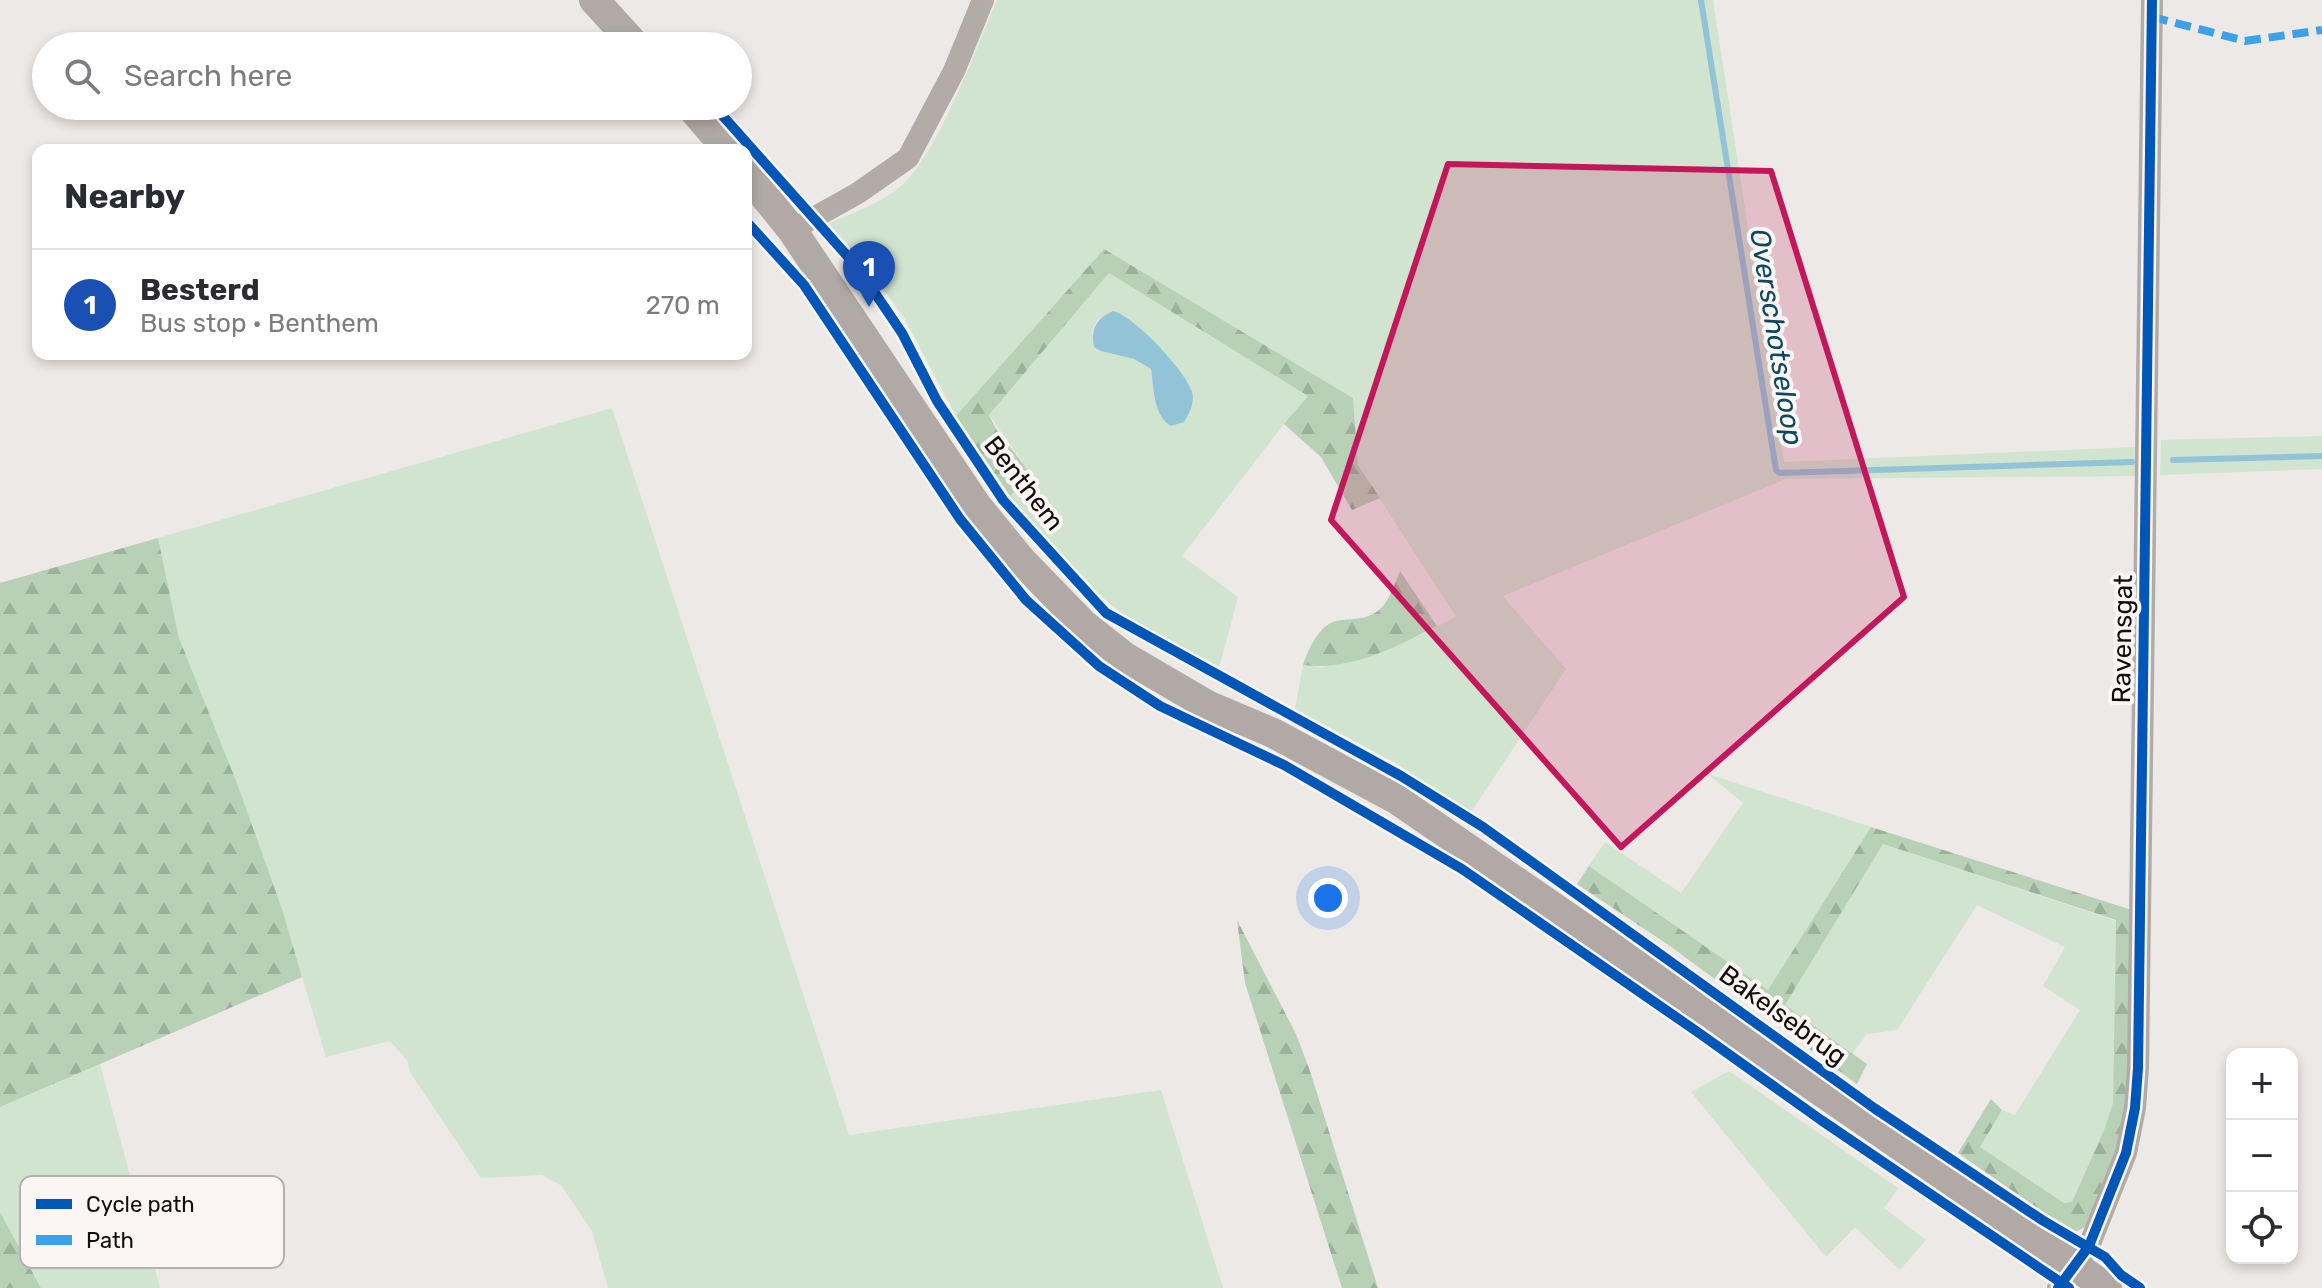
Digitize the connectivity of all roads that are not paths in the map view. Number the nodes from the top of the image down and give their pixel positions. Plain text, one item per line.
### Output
1 (594, 0) edge
2 (983, 0) edge
3 (2152, 0) edge
4 (623, 32) edge
5 (702, 120) edge
6 (723, 144) edge
7 (752, 180) edge
8 (792, 230) junction
9 (1396, 799) joint
10 (2066, 1277) edge
11 (2107, 1288) edge

1 - 4 main road
2 - 8 street
3 - 10 street, Ravensgat
5 - 6 main road
7 - 8 main road, Benthem
8 - 9 main road, Benthem
9 - 10 main road, Bakelsebrug
10 - 11 main road, Bakelsebrug

